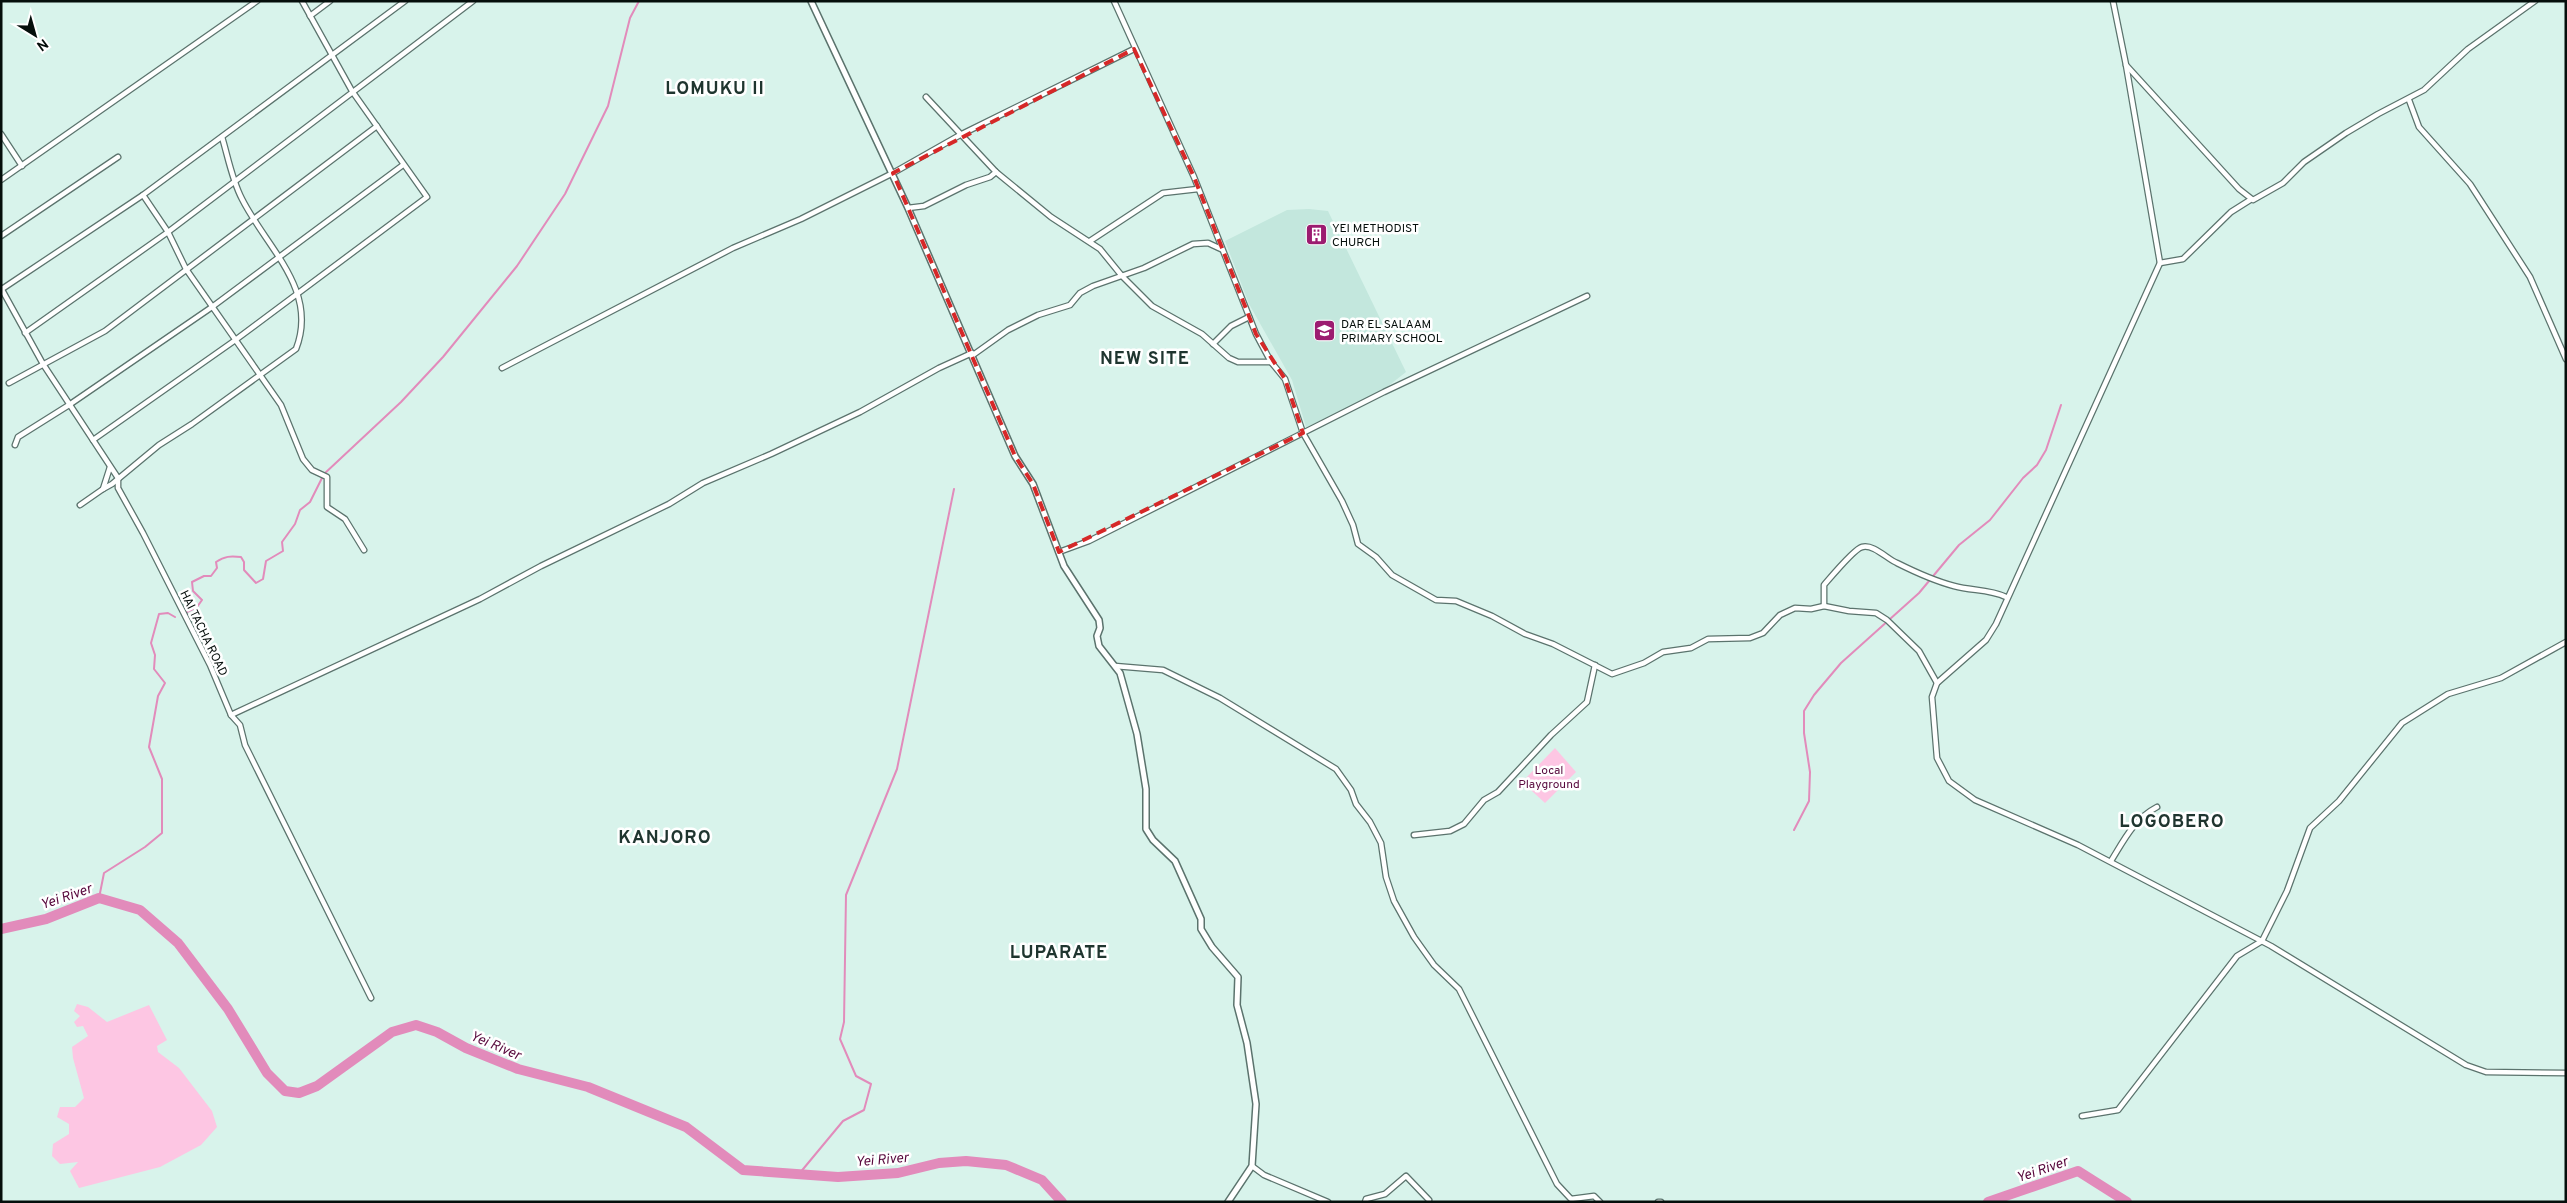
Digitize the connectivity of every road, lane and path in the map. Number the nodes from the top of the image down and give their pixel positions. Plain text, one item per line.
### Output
1 (257, 1) edge
2 (302, 1) edge
3 (330, 1) edge
4 (395, 1) edge
5 (406, 1) edge
6 (473, 1) edge
7 (811, 1) edge
8 (1114, 1) edge
9 (2113, 1) edge
10 (2535, 1) edge
11 (398, 7) junction
12 (310, 16) junction
13 (1134, 49) junction
14 (331, 56) junction
15 (2126, 65) junction
16 (352, 92) junction
17 (926, 97) dead end
18 (2409, 100) junction
19 (376, 126) junction
20 (1, 134) edge
21 (960, 135) junction
22 (222, 137) junction
23 (118, 157) dead end
24 (403, 164) junction
25 (22, 166) junction
26 (996, 172) junction
27 (893, 173) junction
28 (1, 180) edge
29 (234, 180) junction
30 (1198, 189) junction
31 (143, 195) junction
32 (2250, 200) junction
33 (908, 208) junction
34 (254, 218) junction
35 (168, 232) junction
36 (1, 236) edge
37 (1090, 241) junction
38 (1221, 249) junction
39 (279, 257) junction
40 (2160, 263) junction
41 (186, 269) junction
42 (1122, 276) junction
43 (2, 288) edge
44 (299, 292) junction
45 (1587, 296) dead end
46 (212, 307) junction
47 (1249, 317) junction
48 (25, 333) junction
49 (234, 341) junction
50 (1213, 344) junction
51 (972, 354) junction
52 (2566, 359) edge
53 (1271, 362) junction
54 (43, 364) junction
55 (502, 368) dead end
56 (260, 374) junction
57 (9, 382) dead end
58 (69, 405) junction
59 (1303, 433) junction
60 (93, 440) junction
61 (15, 445) dead end
62 (110, 467) junction
63 (118, 478) junction
64 (103, 488) junction
65 (80, 505) dead end
66 (364, 550) dead end
67 (1059, 552) junction
68 (2006, 598) junction
69 (1824, 606) junction
70 (2566, 642) edge
71 (1115, 666) junction
72 (1595, 666) junction
73 (1937, 683) junction
74 (231, 715) junction
75 (2157, 806) dead end
76 (1414, 835) dead end
77 (2111, 861) junction
78 (2262, 942) junction
79 (371, 998) dead end
80 (2565, 1072) edge
81 (2082, 1116) dead end
82 (1252, 1166) junction
83 (1429, 1200) dead end
84 (1228, 1202) edge
85 (1328, 1202) edge
86 (1365, 1202) edge
87 (1600, 1202) edge

1 - 25 street
2 - 12 street
3 - 12 street
4 - 11 street
5 - 11 street
6 - 16 street
7 - 27 street
8 - 13 street
9 - 15 street
10 - 18 street
11 - 14 street
12 - 14 street
13 - 21 street
13 - 30 street
14 - 16 street
14 - 22 street
15 - 32 street
15 - 40 street
16 - 19 street
16 - 29 street
17 - 21 street
18 - 32 street
18 - 52 street
19 - 24 street
19 - 34 street
20 - 25 street
21 - 26 street
21 - 27 street
22 - 29 street
22 - 31 street
23 - 36 street
24 - 39 street
24 - 44 street
25 - 28 street
26 - 33 street
26 - 37 street
27 - 33 street
27 - 55 street
29 - 34 street
29 - 35 street
30 - 37 street
30 - 38 street
31 - 35 street
31 - 43 street
32 - 40 street
33 - 51 street
34 - 39 street
34 - 41 street
35 - 41 street
35 - 48 street
37 - 42 street
38 - 42 street
38 - 47 street
39 - 44 street
39 - 46 street
40 - 68 street
41 - 46 street
41 - 54 street
42 - 50 street
42 - 51 street
43 - 48 street, HAI TACHA ROAD
44 - 49 street
44 - 56 street
45 - 59 street
46 - 49 street
46 - 58 street
47 - 50 street
47 - 53 street
48 - 54 street, HAI TACHA ROAD
49 - 56 street
49 - 60 street
50 - 53 street
51 - 67 street
51 - 74 street
53 - 59 street
54 - 57 street
54 - 58 street, HAI TACHA ROAD
56 - 63 street
56 - 66 street
58 - 60 street, HAI TACHA ROAD
58 - 61 street
59 - 67 street
59 - 72 street
60 - 62 street, HAI TACHA ROAD
62 - 63 street, HAI TACHA ROAD
62 - 64 street
63 - 64 street
63 - 74 street, HAI TACHA ROAD
64 - 65 street
67 - 71 street
68 - 69 street
68 - 73 street
69 - 72 street
69 - 73 street
70 - 78 street
71 - 82 street
71 - 87 street
72 - 76 street
73 - 77 street
74 - 79 street, HAI TACHA ROAD
75 - 77 street
77 - 78 street
78 - 80 street
78 - 81 street
82 - 84 street
82 - 85 street
83 - 86 street

